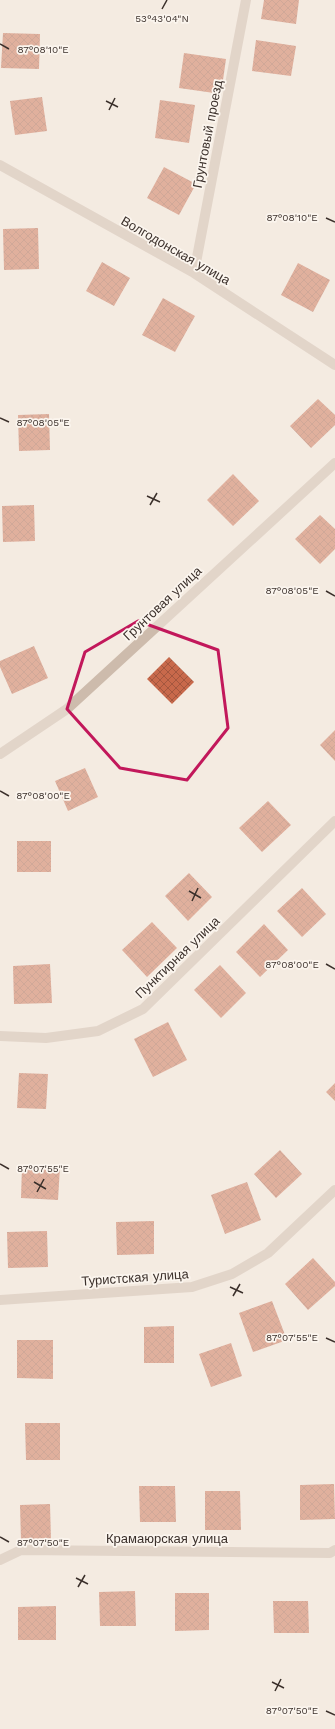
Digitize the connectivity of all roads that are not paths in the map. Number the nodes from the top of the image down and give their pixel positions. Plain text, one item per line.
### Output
1 (246, 0) edge
2 (0, 165) edge
3 (194, 273) junction
4 (335, 365) edge
5 (335, 462) edge
6 (0, 754) edge
7 (335, 821) edge
8 (0, 1036) edge
9 (335, 1190) edge
10 (0, 1300) edge
11 (335, 1550) edge
12 (0, 1560) edge

1 - 3 street, Грунтовый проезд
2 - 3 street, Волгодонская улица
3 - 4 street, Волгодонская улица
5 - 6 street, Грунтовая улица
7 - 8 street, Пунктирная улица
9 - 10 street, Туристская улица
11 - 12 street, Крамаюрская улица

